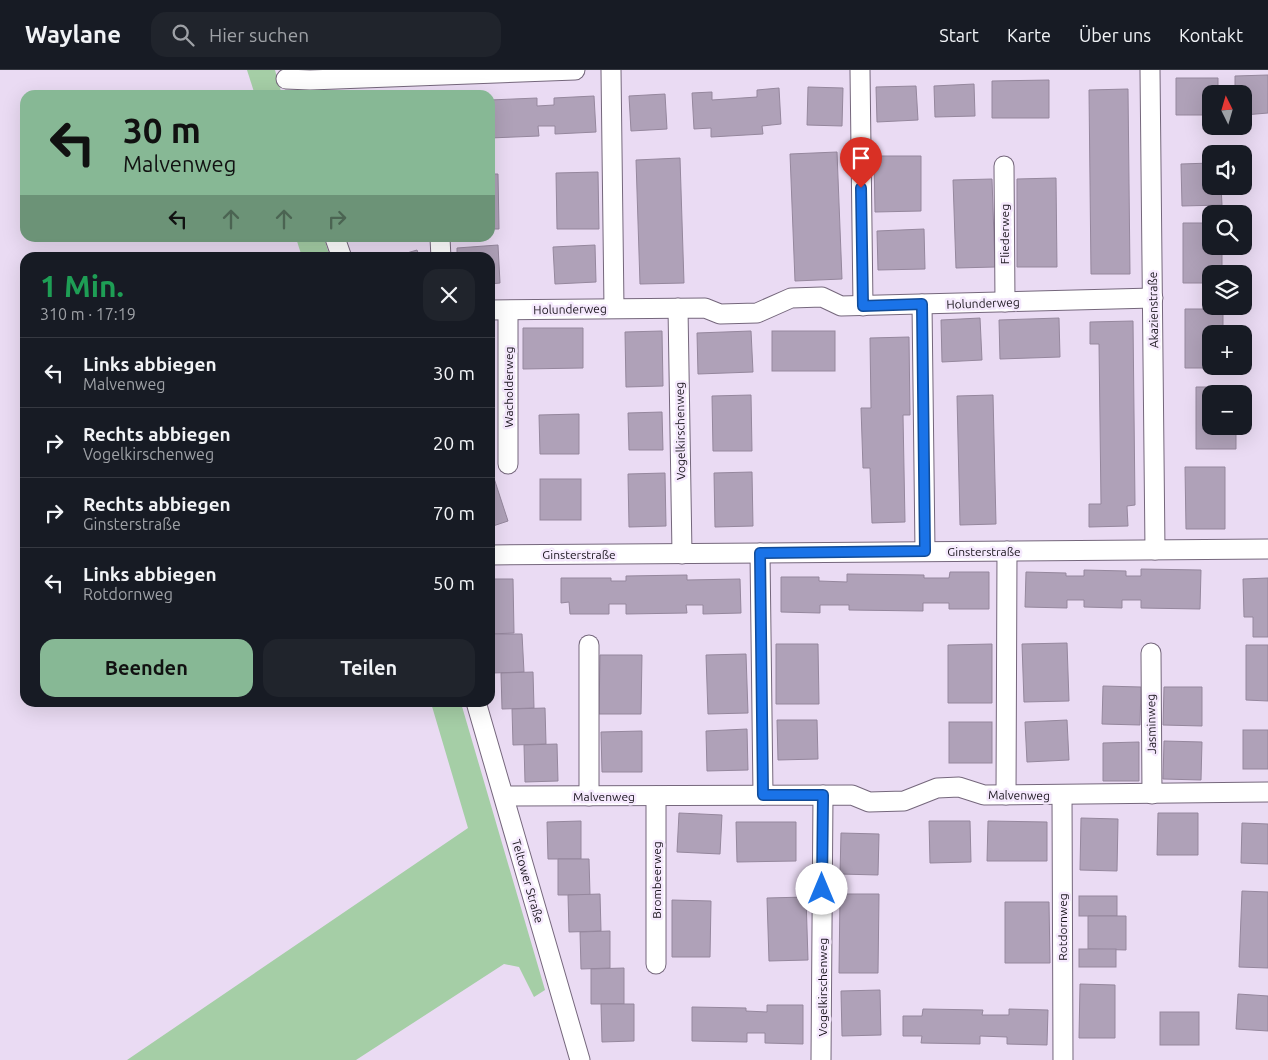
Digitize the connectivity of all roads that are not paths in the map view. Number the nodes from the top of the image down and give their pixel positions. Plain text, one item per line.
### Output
1 (575, 70) edge
2 (611, 70) edge
3 (860, 70) edge
4 (1150, 70) edge
5 (287, 81) edge
6 (1004, 166) dead end
7 (1153, 298) junction
8 (1005, 302) junction
9 (922, 304) junction
10 (863, 306) junction
11 (614, 308) junction
12 (678, 308) junction
13 (499, 310) edge
14 (508, 464) dead end
15 (1268, 549) edge
16 (1155, 550) junction
17 (925, 551) junction
18 (1007, 551) junction
19 (760, 553) junction
20 (682, 554) junction
21 (495, 555) edge
22 (589, 645) dead end
23 (1151, 653) dead end
24 (477, 707) edge
25 (1268, 792) edge
26 (1152, 794) junction
27 (763, 795) junction
28 (823, 795) junction
29 (1006, 795) junction
30 (1062, 795) junction
31 (504, 796) junction
32 (589, 796) junction
33 (656, 796) junction
34 (656, 964) dead end
35 (580, 1060) edge
36 (821, 1060) edge
37 (1063, 1060) edge

1 - 5 street
2 - 11 street
3 - 10 street
4 - 7 street, Akazienstraße
6 - 8 street, Fliederweg
7 - 8 street, Holunderweg
7 - 16 street, Akazienstraße
8 - 9 street, Holunderweg
9 - 10 street, Holunderweg
9 - 17 street
10 - 12 street, Holunderweg
11 - 12 street, Holunderweg
11 - 13 street, Holunderweg
12 - 20 street, Vogelkirschenweg
13 - 14 street, Wacholderweg
15 - 16 street, Ginsterstraße
16 - 18 street, Ginsterstraße
17 - 18 street, Ginsterstraße
17 - 19 street, Ginsterstraße
18 - 29 street
19 - 20 street, Ginsterstraße
19 - 27 street
20 - 21 street, Ginsterstraße
22 - 32 street
23 - 26 street, Jasminweg
24 - 31 street, Teltower Straße
25 - 26 street, Malvenweg
26 - 30 street, Malvenweg
27 - 28 street, Malvenweg
27 - 33 street, Malvenweg
28 - 29 street, Malvenweg
28 - 36 street, Vogelkirschenweg
29 - 30 street, Malvenweg
30 - 37 street, Rotdornweg
31 - 32 street, Malvenweg
31 - 35 street, Teltower Straße
32 - 33 street, Malvenweg
33 - 34 street, Brombeerweg

